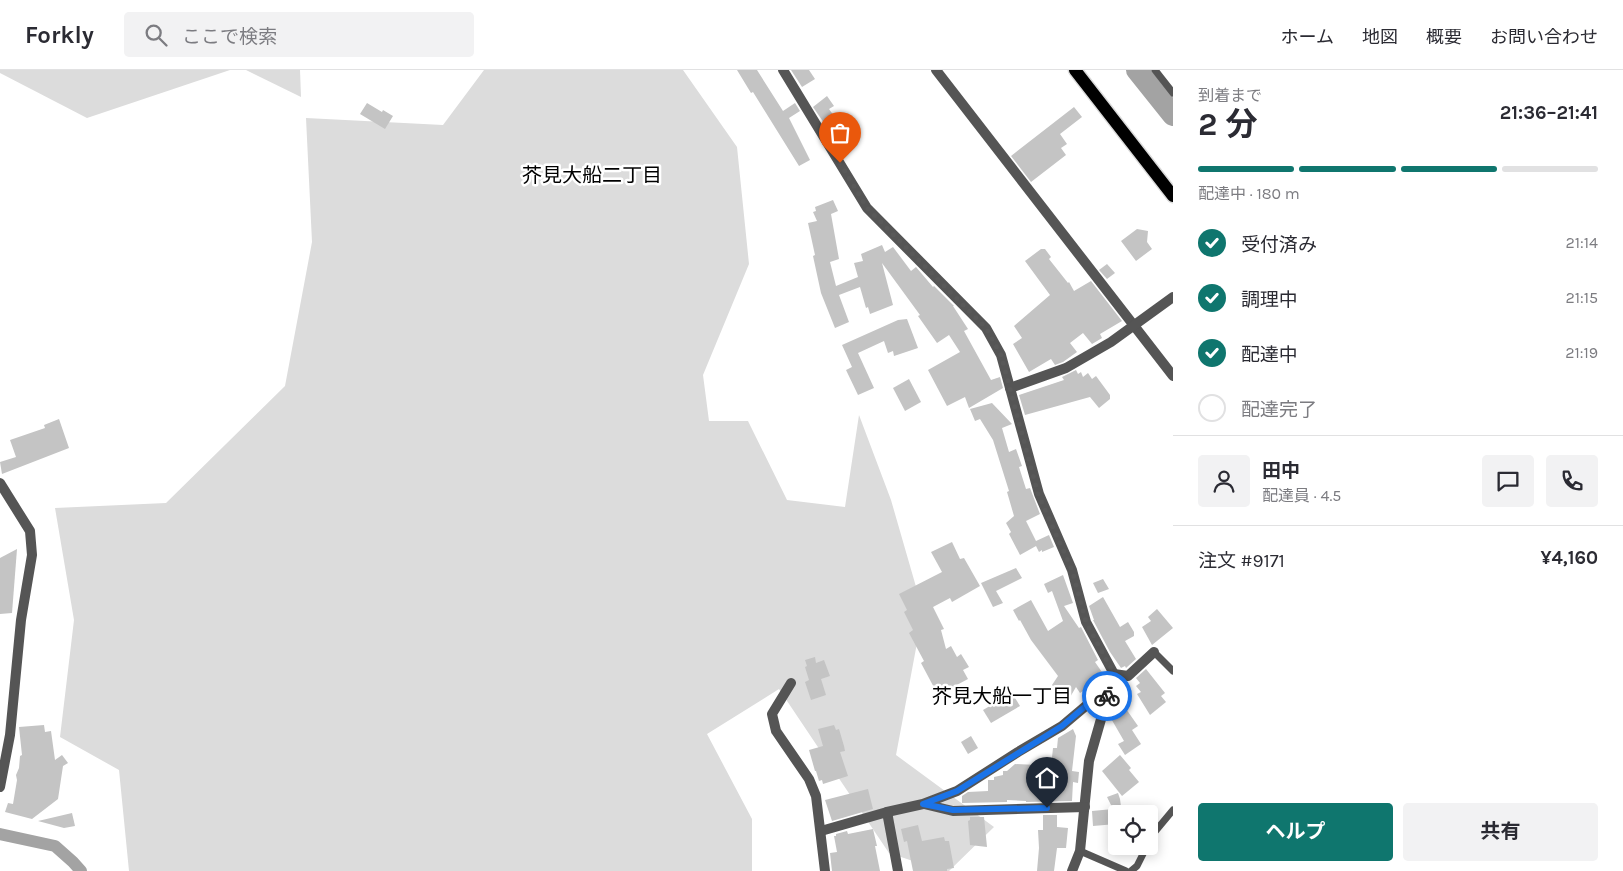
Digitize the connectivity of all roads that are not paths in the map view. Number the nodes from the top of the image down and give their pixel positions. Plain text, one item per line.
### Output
1 (783, 70) edge
2 (936, 70) edge
3 (1075, 70) edge
4 (1155, 70) edge
5 (1173, 93) edge
6 (1173, 196) edge
7 (1173, 297) edge
8 (1134, 326) junction
9 (1173, 376) edge
10 (1010, 388) junction
11 (0, 483) edge
12 (1154, 652) joint
13 (1173, 671) edge
14 (1114, 674) junction
15 (791, 683) dead end
16 (1107, 697) junction
17 (0, 787) edge
18 (923, 804) junction
19 (1085, 808) junction
20 (1173, 810) edge
21 (887, 812) junction
22 (1158, 829) edge
23 (821, 831) junction
24 (1080, 851) junction
25 (1143, 855) edge
26 (825, 871) edge
27 (898, 871) edge
28 (1072, 871) edge
29 (1126, 871) edge
30 (1131, 871) edge

1 - 10 street
2 - 8 street
3 - 6 main road
4 - 5 lane
7 - 8 street
8 - 9 street
8 - 10 street
10 - 14 street
11 - 17 street
12 - 13 lane
12 - 14 street
14 - 16 street
15 - 23 street
16 - 18 street
16 - 19 street
18 - 19 street
18 - 21 street
19 - 24 street
20 - 22 lane
21 - 23 street
21 - 27 street
23 - 26 street
24 - 28 street
24 - 29 lane
25 - 30 lane

